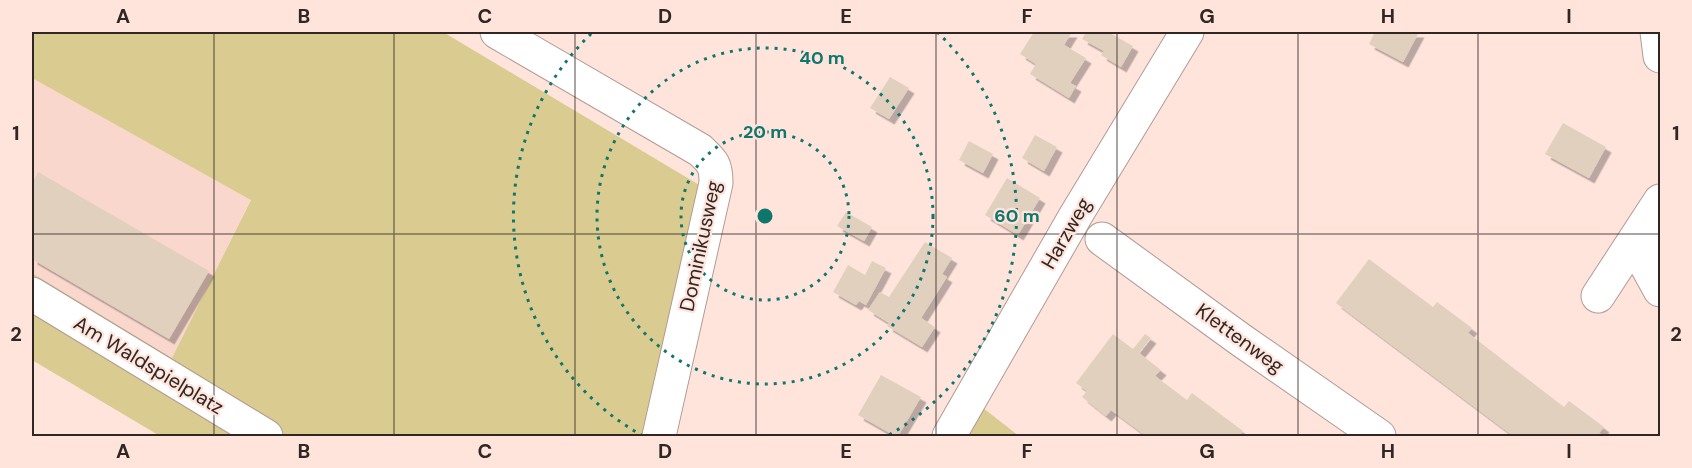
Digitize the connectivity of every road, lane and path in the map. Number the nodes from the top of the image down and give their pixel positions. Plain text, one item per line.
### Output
1 (497, 32) edge
2 (1187, 32) edge
3 (1657, 32) edge
4 (1660, 56) edge
5 (1660, 201) edge
6 (1641, 231) junction
7 (1102, 239) dead end
8 (1660, 290) edge
9 (32, 294) edge
10 (1598, 296) dead end
11 (266, 436) edge
12 (658, 436) edge
13 (949, 436) edge
14 (1378, 436) edge

1 - 12 street, Dominikusweg
2 - 13 street, Harzweg
3 - 4 street
5 - 6 street
6 - 8 street
6 - 10 street
7 - 14 street, Klettenweg
9 - 11 street, Am Waldspielplatz

